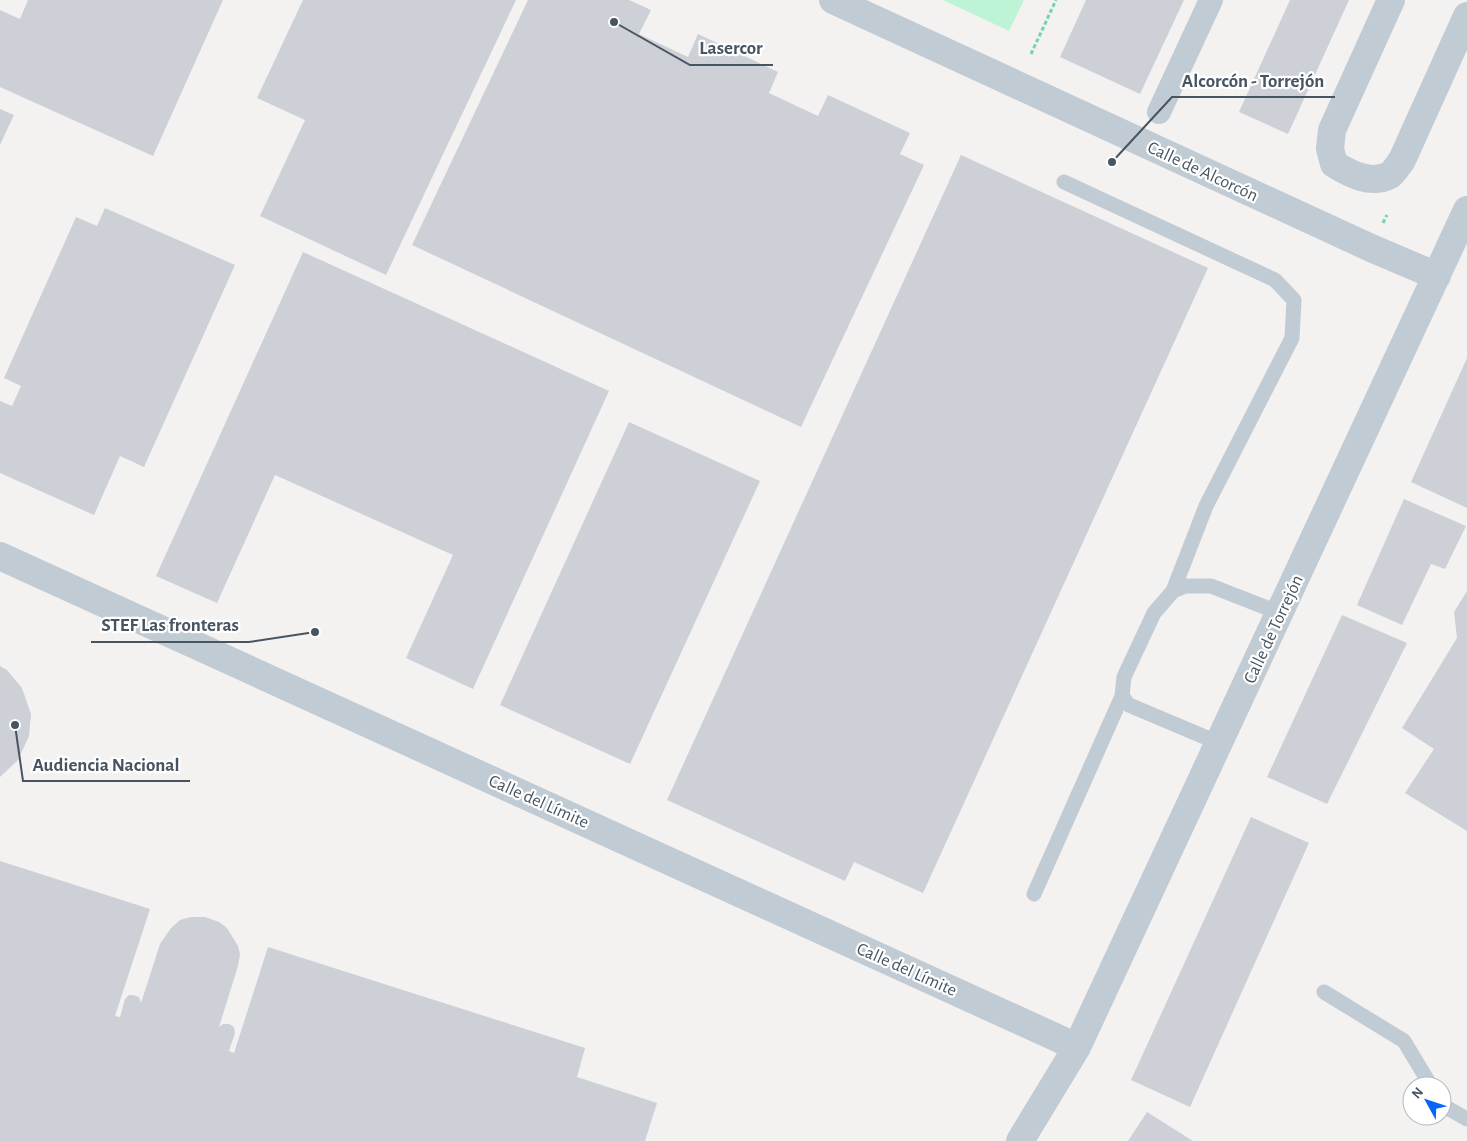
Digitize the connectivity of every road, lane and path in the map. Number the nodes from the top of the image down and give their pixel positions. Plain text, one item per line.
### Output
1 (833, 0) edge
2 (1056, 0) edge
3 (1210, 0) edge
4 (1390, 0) edge
5 (1467, 16) edge
6 (1031, 54) dead end
7 (1159, 112) dead end
8 (1064, 182) dead end
9 (1467, 210) edge
10 (1437, 276) junction
11 (0, 556) edge
12 (1173, 591) junction
13 (1280, 613) junction
14 (1122, 696) junction
15 (1219, 743) junction
16 (1034, 894) dead end
17 (1324, 992) dead end
18 (1077, 1047) junction
19 (1425, 1076) edge
20 (1452, 1111) edge
21 (1467, 1119) edge
22 (1020, 1141) edge

1 - 10 street, Calle de Alcorcón
2 - 6 path
3 - 7 street
4 - 5 street
8 - 12 lane
9 - 10 street, Calle de Torrejón
10 - 13 street, Calle de Torrejón
11 - 18 street, Calle del Límite
12 - 13 lane
12 - 14 lane
13 - 15 street, Calle de Torrejón
14 - 15 lane
14 - 16 lane
15 - 18 street, Calle de Torrejón
17 - 19 lane
18 - 22 street, Calle de Torrejón
20 - 21 lane

